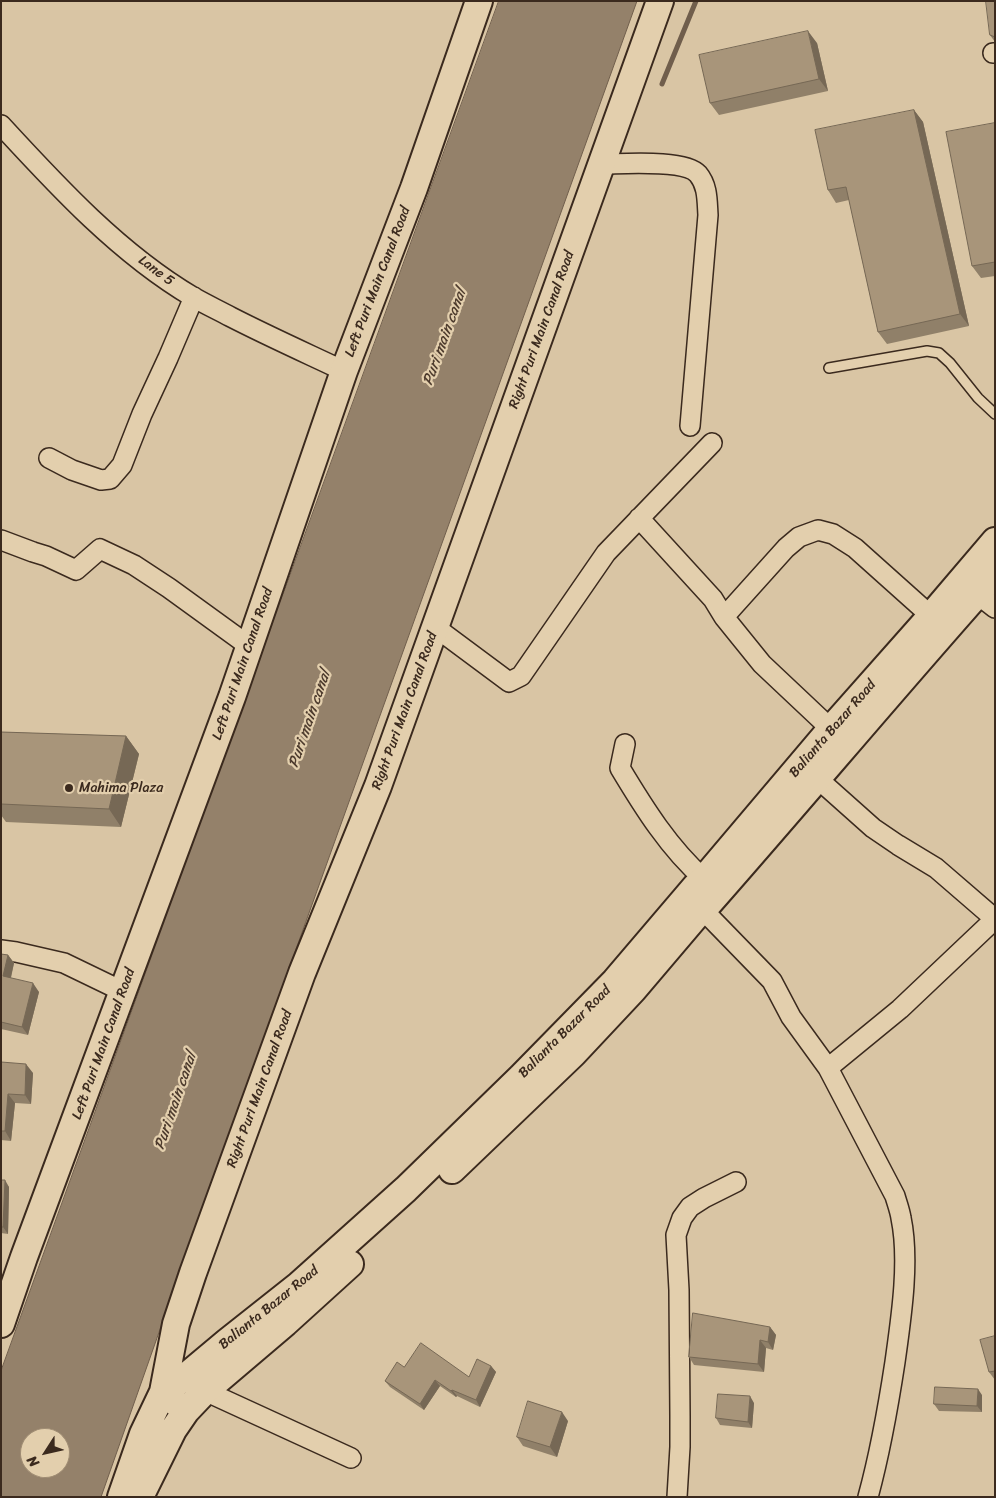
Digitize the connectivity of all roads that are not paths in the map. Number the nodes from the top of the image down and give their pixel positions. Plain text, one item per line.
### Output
1 (479, 1) edge
2 (660, 1) edge
3 (1, 125) edge
4 (602, 164) junction
5 (194, 298) junction
6 (829, 368) dead end
7 (344, 371) junction
8 (995, 414) edge
9 (690, 426) dead end
10 (712, 443) dead end
11 (49, 458) dead end
12 (639, 518) junction
13 (1, 540) edge
14 (995, 541) edge
15 (995, 574) edge
16 (986, 601) edge
17 (931, 616) junction
18 (724, 617) junction
19 (435, 627) junction
20 (249, 646) junction
21 (831, 729) junction
22 (625, 744) dead end
23 (818, 779) junction
24 (704, 879) junction
25 (703, 910) junction
26 (995, 919) edge
27 (1, 950) edge
28 (124, 992) junction
29 (828, 1068) junction
30 (736, 1182) dead end
31 (1, 1324) edge
32 (164, 1392) junction
33 (205, 1392) junction
34 (186, 1411) junction
35 (351, 1458) dead end
36 (121, 1497) edge
37 (140, 1497) edge
38 (677, 1497) edge
39 (868, 1497) edge

1 - 7 street, Left Puri Main Canal Road
2 - 4 street, Right Puri Main Canal Road
3 - 5 street, Lane 5
4 - 9 street
4 - 19 street, Right Puri Main Canal Road
5 - 7 street, Lane 5
5 - 11 street
6 - 8 lane
7 - 20 street, Left Puri Main Canal Road
10 - 12 street
12 - 18 street
12 - 19 street
13 - 20 street
14 - 17 street, Balianta Bazar Road
15 - 16 street, Balianta Bazar Road
16 - 23 street, Balianta Bazar Road
17 - 18 street
17 - 21 street, Balianta Bazar Road
18 - 21 street
19 - 32 street, Right Puri Main Canal Road
20 - 28 street, Left Puri Main Canal Road
21 - 24 street, Balianta Bazar Road
22 - 24 street
23 - 25 street, Balianta Bazar Road
23 - 26 street
24 - 32 street, Balianta Bazar Road
25 - 29 street
25 - 33 street, Balianta Bazar Road
26 - 29 street
27 - 28 street
28 - 31 street, Left Puri Main Canal Road
29 - 39 street
30 - 38 street
32 - 34 street
32 - 36 street, Balianta Bazar Road
33 - 34 street, Balianta Bazar Road
33 - 35 street
34 - 37 street, Balianta Bazar Road

